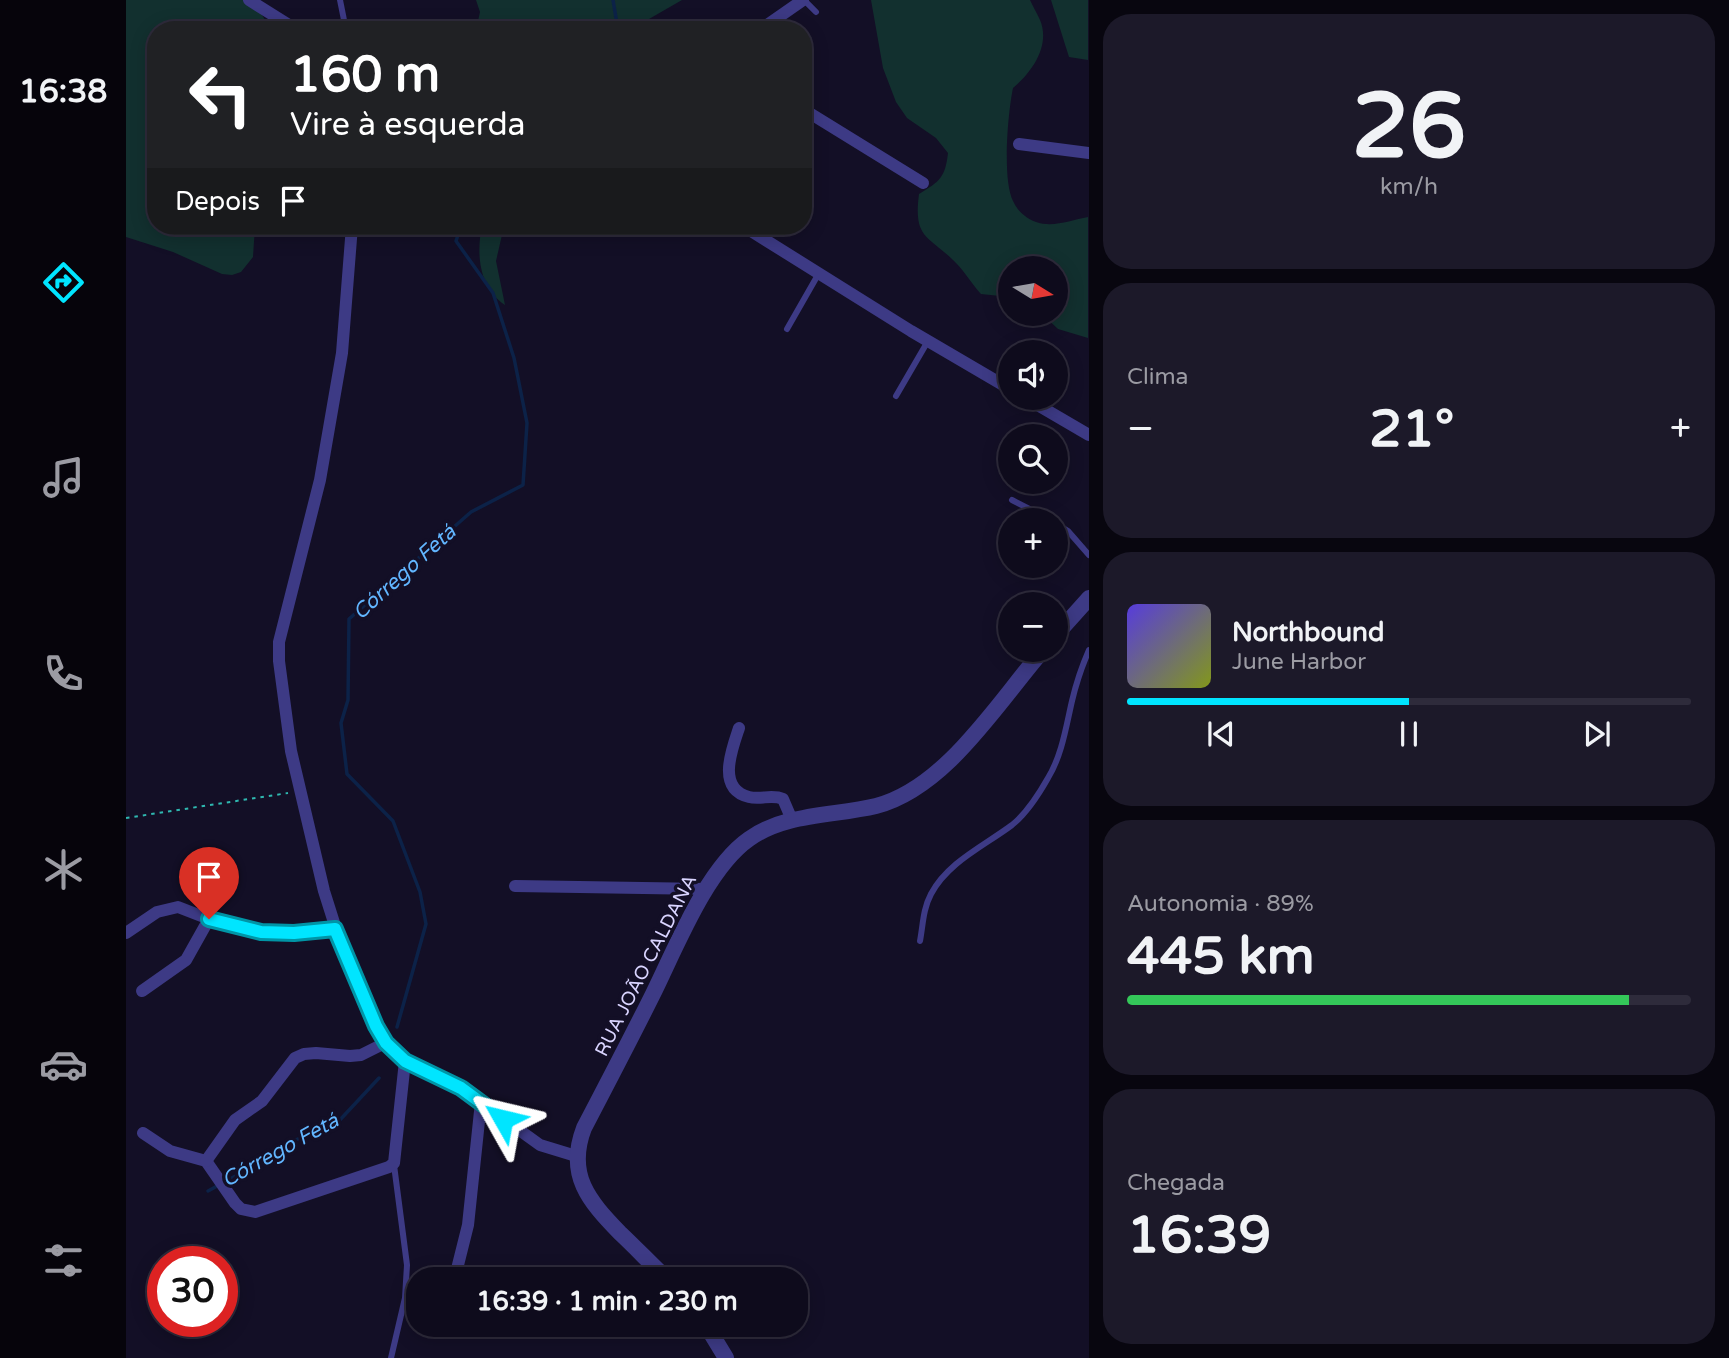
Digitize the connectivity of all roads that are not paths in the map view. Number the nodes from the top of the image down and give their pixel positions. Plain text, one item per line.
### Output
1 (249, 0) edge
2 (340, 0) edge
3 (804, 0) edge
4 (816, 12) dead end
5 (283, 21) edge
6 (344, 21) edge
7 (773, 21) edge
8 (812, 115) edge
9 (1019, 144) dead end
10 (1088, 153) edge
11 (923, 183) dead end
12 (351, 235) edge
13 (758, 235) edge
14 (819, 273) junction
15 (788, 329) dead end
16 (928, 341) junction
17 (998, 382) edge
18 (896, 396) dead end
19 (1046, 410) edge
20 (1088, 435) edge
21 (1012, 500) dead end
22 (1028, 508) edge
23 (1068, 531) edge
24 (1088, 555) edge
25 (1088, 598) edge
26 (1068, 621) edge
27 (1088, 650) edge
28 (1033, 662) edge
29 (739, 728) dead end
30 (792, 820) junction
31 (515, 886) dead end
32 (707, 889) junction
33 (209, 919) junction
34 (335, 929) junction
35 (126, 933) edge
36 (920, 942) dead end
37 (142, 991) dead end
38 (386, 1043) junction
39 (405, 1061) junction
40 (481, 1102) junction
41 (143, 1133) dead end
42 (576, 1156) junction
43 (206, 1161) junction
44 (394, 1163) junction
45 (458, 1267) edge
46 (655, 1267) edge
47 (713, 1337) edge
48 (391, 1358) edge
49 (726, 1358) edge

1 - 5 street
2 - 6 lane
3 - 4 lane
3 - 7 street
8 - 11 street
9 - 10 street
12 - 34 street
13 - 14 street
14 - 15 lane
14 - 16 street
16 - 17 street
16 - 18 lane
19 - 20 street
21 - 22 lane
23 - 24 lane
25 - 26 street
27 - 36 lane
28 - 30 street, RUA JOÃO CALDANA
29 - 30 street
30 - 32 street, RUA JOÃO CALDANA
31 - 32 street
32 - 42 street, RUA JOÃO CALDANA
33 - 34 street
33 - 35 street
33 - 37 street
34 - 38 street
38 - 39 street
38 - 43 street
39 - 40 street
39 - 44 street
40 - 42 street
40 - 45 street
41 - 43 street
42 - 46 street
43 - 44 street
44 - 48 lane
47 - 49 street

